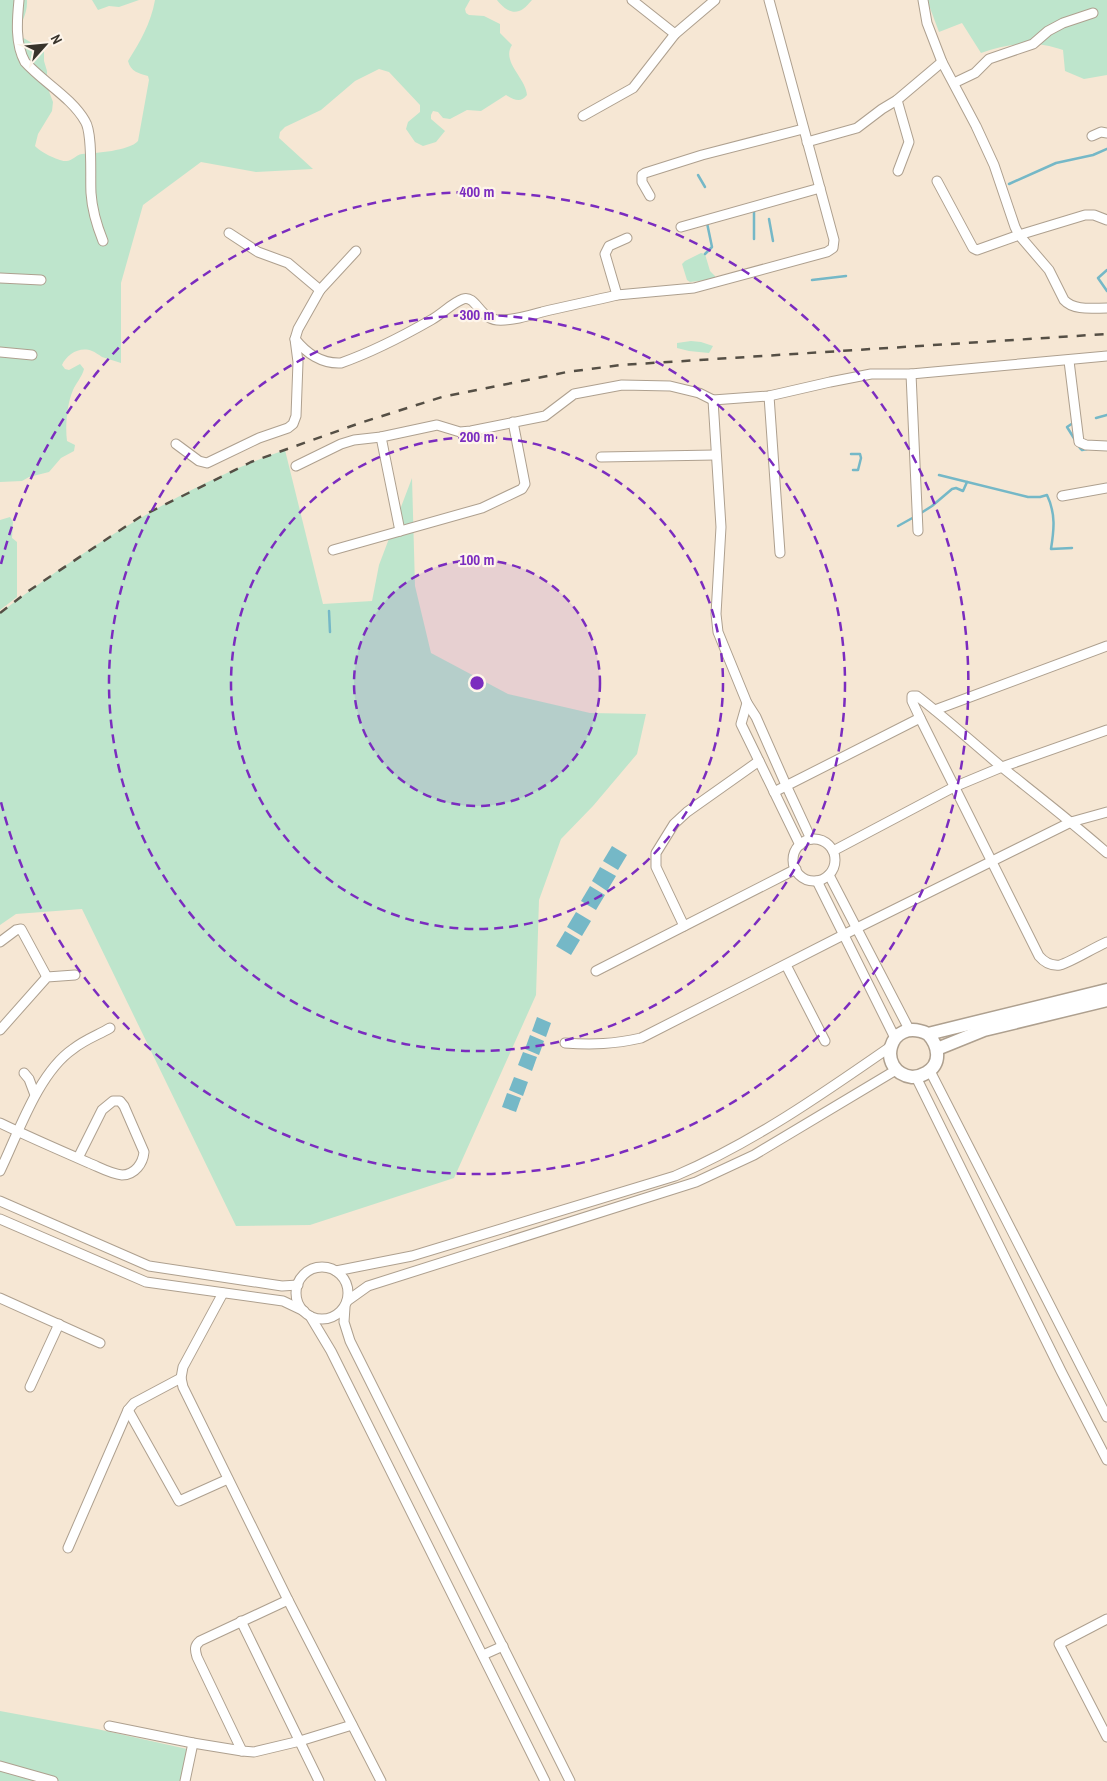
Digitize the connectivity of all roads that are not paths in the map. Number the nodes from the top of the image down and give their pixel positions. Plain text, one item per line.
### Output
1 (19, 0) edge
2 (632, 0) edge
3 (714, 0) edge
4 (769, 0) edge
5 (923, 0) edge
6 (1093, 13) dead end
7 (675, 34) junction
8 (942, 62) junction
9 (954, 83) junction
10 (897, 100) junction
11 (583, 116) dead end
12 (803, 129) junction
13 (1107, 133) edge
14 (1092, 136) dead end
15 (807, 142) junction
16 (898, 171) dead end
17 (937, 180) dead end
18 (820, 188) junction
19 (650, 196) dead end
20 (1107, 220) edge
21 (681, 227) dead end
22 (230, 233) dead end
23 (1020, 235) junction
24 (627, 238) dead end
25 (103, 241) dead end
26 (356, 251) dead end
27 (0, 278) edge
28 (41, 280) dead end
29 (320, 290) junction
30 (617, 295) junction
31 (1107, 308) edge
32 (295, 339) junction
33 (0, 352) edge
34 (32, 355) dead end
35 (1107, 356) edge
36 (1069, 361) junction
37 (911, 374) junction
38 (769, 396) junction
39 (713, 400) junction
40 (513, 422) junction
41 (380, 437) junction
42 (176, 444) dead end
43 (1107, 446) edge
44 (715, 455) junction
45 (601, 457) dead end
46 (296, 466) dead end
47 (1107, 488) edge
48 (1062, 496) dead end
49 (400, 531) junction
50 (918, 531) dead end
51 (333, 550) dead end
52 (780, 553) dead end
53 (1107, 646) edge
54 (747, 703) junction
55 (935, 710) junction
56 (920, 718) junction
57 (1107, 730) edge
58 (759, 761) junction
59 (1002, 767) junction
60 (786, 785) junction
61 (954, 788) junction
62 (774, 792) junction
63 (1107, 812) edge
64 (1071, 822) junction
65 (812, 839) junction
66 (800, 845) junction
67 (833, 851) junction
68 (1107, 853) edge
69 (992, 862) junction
70 (796, 869) junction
71 (830, 875) junction
72 (817, 880) junction
73 (684, 926) junction
74 (857, 928) junction
75 (844, 934) junction
76 (0, 942) edge
77 (1107, 942) edge
78 (786, 965) junction
79 (596, 970) dead end
80 (75, 975) dead end
81 (47, 978) junction
82 (1107, 990) edge
83 (1107, 1000) edge
84 (110, 1028) dead end
85 (909, 1029) junction
86 (0, 1030) edge
87 (928, 1034) junction
88 (825, 1041) dead end
89 (893, 1042) junction
90 (565, 1043) dead end
91 (937, 1049) junction
92 (896, 1070) junction
93 (930, 1071) junction
94 (24, 1073) dead end
95 (916, 1077) junction
96 (35, 1095) junction
97 (0, 1123) edge
98 (18, 1132) junction
99 (78, 1158) junction
100 (0, 1171) edge
101 (0, 1201) edge
102 (0, 1219) edge
103 (149, 1266) junction
104 (336, 1271) junction
105 (146, 1282) junction
106 (298, 1285) junction
107 (222, 1292) junction
108 (0, 1298) edge
109 (346, 1304) junction
110 (307, 1313) junction
111 (59, 1324) junction
112 (100, 1343) dead end
113 (181, 1378) junction
114 (30, 1387) dead end
115 (128, 1410) junction
116 (1107, 1417) edge
117 (1107, 1460) edge
118 (228, 1479) junction
119 (68, 1548) dead end
120 (288, 1600) junction
121 (1107, 1619) edge
122 (241, 1621) junction
123 (502, 1646) junction
124 (483, 1655) junction
125 (352, 1725) junction
126 (109, 1726) dead end
127 (1107, 1737) edge
128 (300, 1742) junction
129 (193, 1743) junction
130 (242, 1751) junction
131 (0, 1766) edge
132 (53, 1781) edge
133 (185, 1781) edge
134 (319, 1781) edge
135 (381, 1781) edge
136 (545, 1781) edge
137 (570, 1781) edge

1 - 25 street
2 - 7 street
3 - 7 street
4 - 12 street
5 - 8 street
6 - 9 street
7 - 11 street
8 - 9 street
8 - 10 street
9 - 23 street
10 - 15 street
10 - 16 street
12 - 15 street
12 - 19 street
13 - 14 street
15 - 18 street
17 - 23 street
18 - 21 street
18 - 30 street
20 - 23 street
22 - 29 street
23 - 31 street
24 - 30 street
26 - 29 street
27 - 28 street
29 - 32 street
30 - 32 street
32 - 42 street
33 - 34 street
35 - 36 street
36 - 37 street
36 - 43 street
37 - 38 street
37 - 50 street
38 - 39 street
38 - 52 street
39 - 40 street
39 - 44 street
40 - 41 street
40 - 49 street
41 - 46 street
41 - 49 street
44 - 45 street
44 - 54 street
47 - 48 street
49 - 51 street
53 - 55 street
54 - 58 street
54 - 60 street
55 - 56 street
55 - 59 street
56 - 60 street
56 - 61 street
57 - 59 street
58 - 62 street
58 - 73 street
59 - 61 street
59 - 64 street
60 - 62 street
60 - 65 street
61 - 67 street
61 - 69 street
62 - 66 street
63 - 64 street
64 - 68 street
64 - 69 street
65 - 66 street
65 - 67 street
66 - 70 street
67 - 71 street
69 - 74 street
69 - 77 street
70 - 72 street
70 - 73 street
71 - 72 street
71 - 74 street
72 - 75 street
73 - 79 street
74 - 75 street
74 - 85 street
75 - 78 street
75 - 89 street
76 - 81 street
78 - 88 street
78 - 90 street
80 - 81 street
81 - 86 street
82 - 87 highway
83 - 91 highway
84 - 96 street
85 - 87 highway
85 - 89 highway
87 - 91 highway
89 - 92 highway
89 - 104 street
91 - 93 highway
92 - 95 highway
92 - 109 street
93 - 95 highway
93 - 116 street
94 - 96 street
95 - 117 street
96 - 98 street
97 - 98 street
98 - 99 street
98 - 100 street
99 - 99 street
101 - 103 street
102 - 105 street
103 - 105 street
103 - 106 street
104 - 106 street
104 - 109 street
105 - 107 street
106 - 110 street
107 - 110 street
107 - 113 street
108 - 111 street
109 - 110 street
109 - 123 street
110 - 124 street
111 - 112 street
111 - 114 street
113 - 115 street
113 - 118 street
115 - 118 street
115 - 119 street
118 - 120 street
120 - 122 street
120 - 125 street
121 - 127 street
122 - 128 street
122 - 130 street
123 - 124 street
123 - 137 street
124 - 136 street
125 - 128 street
125 - 135 street
126 - 129 street
128 - 130 street
128 - 134 street
129 - 130 street
129 - 133 street
131 - 132 street

